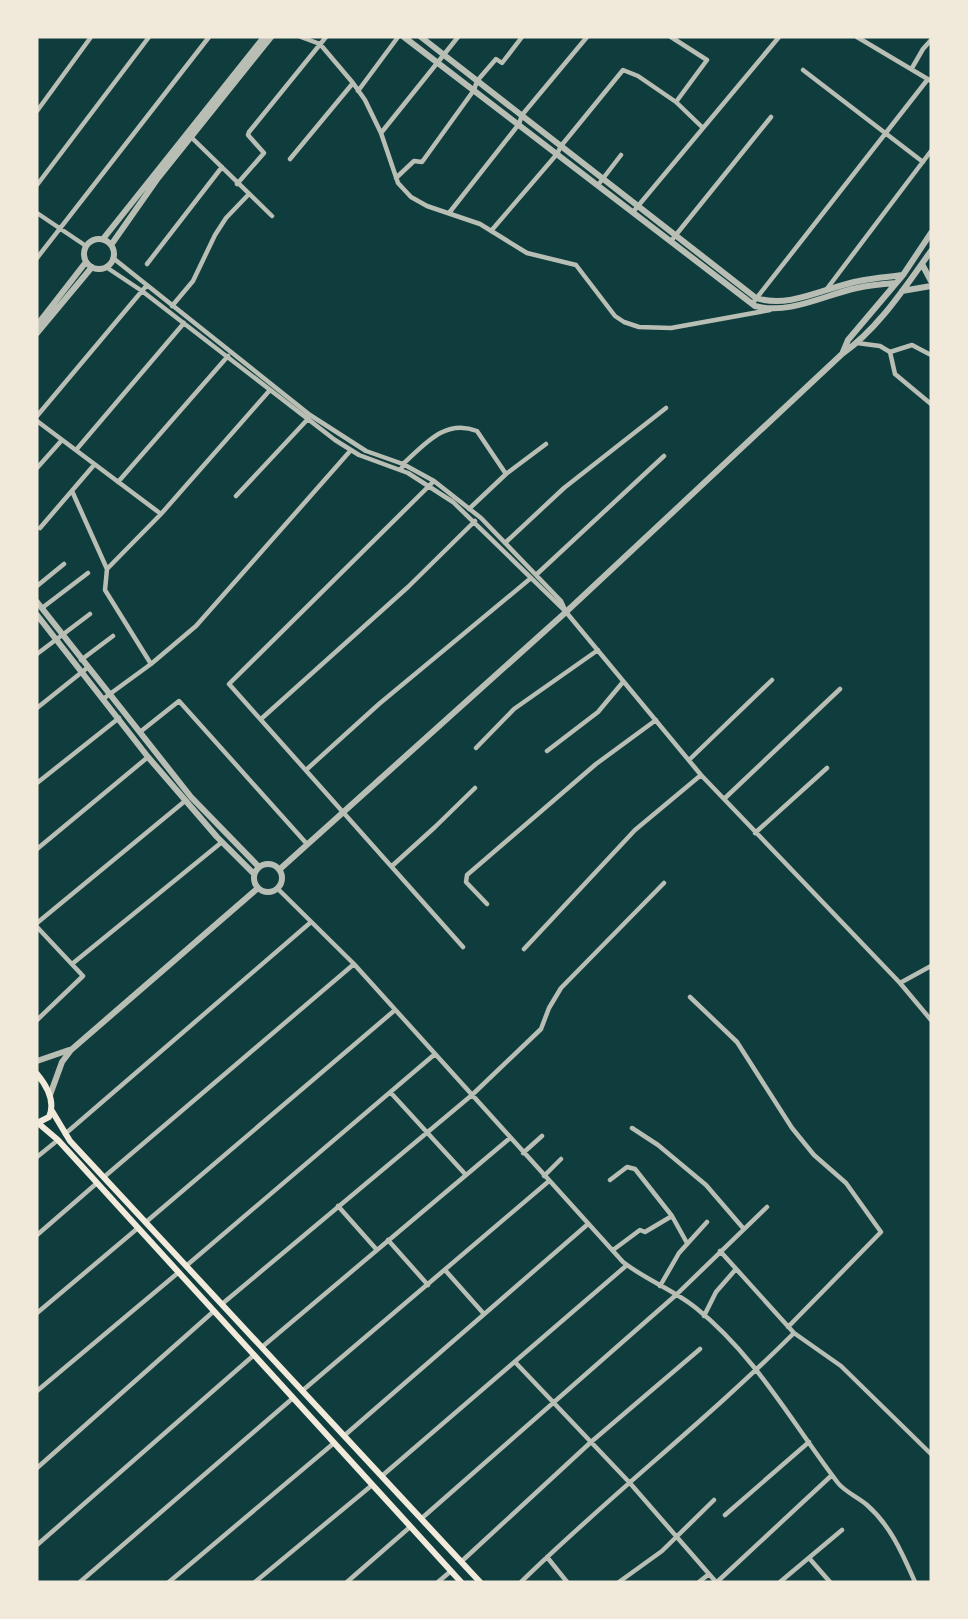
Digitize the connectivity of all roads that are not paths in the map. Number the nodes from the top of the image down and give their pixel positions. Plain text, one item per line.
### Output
1 (91, 37) edge
2 (149, 37) edge
3 (209, 37) edge
4 (264, 37) edge
5 (271, 37) edge
6 (301, 37) edge
7 (326, 37) edge
8 (398, 37) edge
9 (404, 37) edge
10 (421, 37) edge
11 (458, 37) edge
12 (522, 37) edge
13 (587, 37) edge
14 (671, 37) edge
15 (779, 37) edge
16 (857, 37) edge
17 (931, 40) edge
18 (320, 44) junction
19 (444, 55) junction
20 (437, 61) junction
21 (912, 68) junction
22 (803, 70) dead end
23 (930, 80) edge
24 (477, 81) junction
25 (353, 83) junction
26 (474, 90) junction
27 (358, 91) junction
28 (676, 102) junction
29 (37, 111) edge
30 (522, 116) junction
31 (771, 117) dead end
32 (519, 124) junction
33 (703, 128) junction
34 (380, 133) junction
35 (885, 134) junction
36 (191, 137) junction
37 (561, 146) junction
38 (931, 151) edge
39 (557, 154) junction
40 (621, 155) dead end
41 (290, 159) dead end
42 (923, 162) junction
43 (222, 167) junction
44 (396, 177) junction
45 (603, 178) junction
46 (237, 184) junction
47 (37, 185) edge
48 (598, 185) junction
49 (249, 194) junction
50 (638, 205) junction
51 (633, 212) junction
52 (37, 213) edge
53 (449, 213) junction
54 (272, 216) dead end
55 (59, 229) junction
56 (491, 231) junction
57 (931, 233) edge
58 (677, 235) junction
59 (103, 239) junction
60 (671, 241) junction
61 (111, 245) junction
62 (86, 246) junction
63 (931, 251) edge
64 (37, 258) edge
65 (113, 258) junction
66 (147, 264) dead end
67 (922, 264) junction
68 (89, 265) junction
69 (106, 267) junction
70 (903, 275) junction
71 (896, 283) junction
72 (931, 283) edge
73 (147, 285) junction
74 (826, 290) junction
75 (142, 291) junction
76 (902, 292) junction
77 (820, 299) junction
78 (754, 301) junction
79 (776, 301) junction
80 (173, 306) junction
81 (771, 310) junction
82 (188, 318) junction
83 (37, 324) edge
84 (183, 324) junction
85 (37, 333) edge
86 (857, 343) junction
87 (890, 352) junction
88 (232, 353) junction
89 (842, 354) junction
90 (931, 355) edge
91 (227, 358) junction
92 (271, 388) junction
93 (931, 404) edge
94 (666, 408) dead end
95 (37, 419) edge
96 (307, 420) junction
97 (62, 440) junction
98 (355, 444) junction
99 (546, 444) dead end
100 (76, 450) junction
101 (351, 450) junction
102 (664, 456) dead end
103 (94, 465) junction
104 (402, 467) junction
105 (37, 468) edge
106 (506, 474) junction
107 (434, 481) junction
108 (118, 482) junction
109 (430, 487) junction
110 (72, 491) junction
111 (236, 496) dead end
112 (470, 509) junction
113 (161, 514) junction
114 (475, 521) junction
115 (40, 527) dead end
116 (505, 543) junction
117 (64, 564) dead end
118 (107, 569) junction
119 (88, 573) dead end
120 (537, 574) junction
121 (531, 578) junction
122 (37, 586) edge
123 (39, 606) edge
124 (566, 612) junction
125 (90, 614) dead end
126 (37, 615) edge
127 (113, 636) dead end
128 (59, 638) junction
129 (597, 650) junction
130 (37, 654) edge
131 (81, 660) junction
132 (151, 664) junction
133 (85, 669) junction
134 (772, 680) dead end
135 (623, 682) junction
136 (840, 689) dead end
137 (107, 696) junction
138 (37, 708) edge
139 (125, 713) junction
140 (119, 718) junction
141 (261, 719) junction
142 (656, 720) junction
143 (140, 732) junction
144 (476, 748) dead end
145 (547, 751) dead end
146 (148, 757) junction
147 (689, 760) junction
148 (827, 768) dead end
149 (306, 770) junction
150 (701, 775) junction
151 (37, 783) edge
152 (475, 788) dead end
153 (724, 799) junction
154 (185, 801) junction
155 (344, 813) junction
156 (755, 833) junction
157 (222, 842) junction
158 (307, 844) junction
159 (37, 849) edge
160 (392, 866) junction
161 (258, 867) junction
162 (280, 869) junction
163 (254, 874) junction
164 (664, 883) dead end
165 (258, 888) junction
166 (278, 889) junction
167 (487, 905) dead end
168 (311, 922) junction
169 (37, 925) edge
170 (463, 947) dead end
171 (524, 949) dead end
172 (72, 964) junction
173 (354, 964) junction
174 (931, 966) edge
175 (901, 984) junction
176 (690, 997) dead end
177 (395, 1010) junction
178 (37, 1020) edge
179 (931, 1020) edge
180 (71, 1049) junction
181 (435, 1054) junction
182 (37, 1061) edge
183 (37, 1074) edge
184 (391, 1093) junction
185 (50, 1095) junction
186 (472, 1095) junction
187 (52, 1111) junction
188 (38, 1123) edge
189 (632, 1128) dead end
190 (426, 1133) junction
191 (65, 1135) junction
192 (542, 1136) dead end
193 (510, 1138) junction
194 (58, 1140) junction
195 (523, 1153) junction
196 (37, 1157) edge
197 (561, 1159) dead end
198 (466, 1175) junction
199 (544, 1175) junction
200 (104, 1177) junction
201 (610, 1180) dead end
202 (549, 1181) junction
203 (97, 1183) junction
204 (338, 1206) junction
205 (768, 1207) dead end
206 (672, 1216) junction
207 (146, 1222) junction
208 (707, 1222) dead end
209 (588, 1224) junction
210 (138, 1228) junction
211 (743, 1228) junction
212 (37, 1235) edge
213 (388, 1240) junction
214 (687, 1243) junction
215 (377, 1250) junction
216 (613, 1250) junction
217 (720, 1251) junction
218 (627, 1265) junction
219 (186, 1266) junction
220 (736, 1269) junction
221 (445, 1270) junction
222 (179, 1272) junction
223 (428, 1285) junction
224 (660, 1286) junction
225 (676, 1296) junction
226 (221, 1304) junction
227 (214, 1310) junction
228 (37, 1313) edge
229 (485, 1314) junction
230 (704, 1316) junction
231 (789, 1327) junction
232 (794, 1332) junction
233 (261, 1347) junction
234 (701, 1349) dead end
235 (254, 1354) junction
236 (515, 1362) junction
237 (755, 1371) junction
238 (286, 1375) junction
239 (279, 1381) junction
240 (37, 1391) edge
241 (301, 1391) junction
242 (293, 1398) junction
243 (554, 1403) junction
244 (345, 1435) junction
245 (591, 1442) junction
246 (809, 1442) junction
247 (334, 1443) junction
248 (931, 1454) edge
249 (37, 1468) edge
250 (383, 1475) junction
251 (832, 1475) junction
252 (629, 1482) junction
253 (371, 1486) junction
254 (714, 1500) dead end
255 (725, 1515) dead end
256 (422, 1518) junction
257 (410, 1527) junction
258 (842, 1530) dead end
259 (677, 1536) junction
260 (37, 1545) edge
261 (547, 1557) junction
262 (808, 1558) junction
263 (461, 1561) junction
264 (451, 1571) junction
265 (709, 1574) junction
266 (80, 1582) edge
267 (169, 1582) edge
268 (255, 1582) edge
269 (347, 1582) edge
270 (438, 1582) edge
271 (461, 1582) edge
272 (480, 1582) edge
273 (521, 1582) edge
274 (567, 1582) edge
275 (619, 1582) edge
276 (699, 1582) edge
277 (716, 1582) edge
278 (780, 1582) edge
279 (830, 1582) edge
280 (915, 1582) edge

1 - 29 street
2 - 47 street
3 - 55 street
4 - 59 street
5 - 36 street
6 - 18 street
7 - 18 street
8 - 27 street
9 - 20 street
10 - 19 street
11 - 19 street
12 - 24 street
13 - 30 street
14 - 28 street
15 - 33 street
16 - 21 street
17 - 21 street
18 - 25 street
18 - 46 street
19 - 20 street
19 - 24 street
20 - 26 street
20 - 34 street
21 - 23 street
22 - 35 street
23 - 35 street
24 - 26 street
24 - 30 street
25 - 27 street
25 - 41 street
26 - 32 street
26 - 44 street
27 - 34 street
28 - 33 street
28 - 37 street
30 - 32 street
30 - 37 street
31 - 58 street
32 - 39 street
32 - 53 street
33 - 50 street
34 - 44 street
35 - 42 street
35 - 78 street
36 - 43 street
36 - 61 street
37 - 39 street
37 - 45 street
38 - 42 street
39 - 48 street
39 - 56 street
40 - 45 street
42 - 74 street
43 - 46 street
43 - 66 street
44 - 53 street
45 - 48 street
45 - 50 street
46 - 49 street
48 - 51 street
49 - 54 street
49 - 80 street
50 - 51 street
50 - 58 street
51 - 60 street
52 - 55 street
53 - 56 street
55 - 62 street
55 - 64 street
56 - 81 street
57 - 70 street
58 - 60 street
58 - 78 street
59 - 61 street
59 - 62 street
60 - 78 street
61 - 65 street
62 - 68 street
63 - 67 street
65 - 69 street
65 - 73 street
67 - 72 street
67 - 76 street
68 - 69 street
68 - 83 street
68 - 85 street
69 - 75 street
70 - 71 street
70 - 74 street
71 - 77 street
71 - 89 street
72 - 76 street
73 - 75 street
73 - 80 street
74 - 77 street
74 - 79 street
75 - 84 street
75 - 95 street
76 - 86 street
77 - 81 street
78 - 79 street
78 - 81 street
79 - 81 street
80 - 82 street
82 - 84 street
82 - 88 street
84 - 91 street
84 - 100 street
86 - 87 street
86 - 89 street
87 - 90 street
87 - 93 street
88 - 91 street
88 - 92 street
89 - 124 street
91 - 92 street
91 - 108 street
92 - 96 street
92 - 98 street
92 - 113 street
94 - 116 street
95 - 97 street
96 - 101 street
96 - 111 street
97 - 100 street
97 - 105 street
98 - 101 street
98 - 104 street
99 - 106 street
100 - 103 street
101 - 104 street
101 - 132 street
102 - 120 street
103 - 108 street
103 - 110 street
104 - 106 street
104 - 107 street
104 - 109 street
106 - 112 street
107 - 109 street
107 - 112 street
108 - 113 street
109 - 114 street
109 - 141 street
110 - 115 street
110 - 118 street
112 - 116 street
113 - 118 street
114 - 121 street
114 - 141 street
116 - 120 street
117 - 122 street
118 - 132 street
119 - 123 street
120 - 124 street
121 - 124 street
121 - 149 street
123 - 128 street
124 - 129 street
124 - 155 street
125 - 128 street
126 - 128 street
127 - 131 street
128 - 130 street
128 - 131 street
128 - 133 street
129 - 135 street
129 - 144 street
131 - 133 street
132 - 137 street
133 - 137 street
133 - 138 street
134 - 147 street
135 - 142 street
135 - 145 street
136 - 153 street
137 - 139 street
137 - 140 street
139 - 140 street
139 - 143 street
140 - 146 street
140 - 151 street
141 - 149 street
142 - 147 street
142 - 167 street
143 - 158 street
143 - 161 street
146 - 154 street
146 - 159 street
147 - 150 street
148 - 156 street
149 - 155 street
150 - 153 street
150 - 171 street
152 - 160 street
153 - 156 street
154 - 157 street
154 - 169 street
155 - 158 street
155 - 160 street
156 - 175 street
157 - 163 street
157 - 172 street
158 - 162 street
160 - 170 street
161 - 162 street
161 - 163 street
162 - 166 street
163 - 165 street
164 - 186 street
165 - 166 street
165 - 180 street
166 - 168 street
168 - 173 street
168 - 191 street
169 - 172 street
172 - 178 street
173 - 177 street
173 - 200 street
174 - 175 street
175 - 179 street
176 - 231 street
177 - 181 street
177 - 207 street
180 - 182 street
180 - 185 street
181 - 184 street
181 - 186 street
183 - 185 main road
184 - 190 street
184 - 219 street
185 - 187 main road
186 - 190 street
186 - 193 street
187 - 188 main road
187 - 191 main road
188 - 194 main road
189 - 211 street
190 - 198 street
190 - 204 street
191 - 200 main road
192 - 195 street
193 - 195 street
193 - 198 street
194 - 196 street
194 - 203 main road
195 - 199 street
197 - 199 street
198 - 213 street
199 - 202 street
200 - 207 main road
201 - 206 street
202 - 209 street
202 - 221 street
203 - 210 main road
203 - 212 street
204 - 215 street
204 - 226 street
205 - 211 street
206 - 214 street
206 - 216 street
207 - 219 main road
208 - 214 street
209 - 216 street
209 - 229 street
210 - 222 main road
210 - 228 street
211 - 217 street
213 - 215 street
213 - 223 street
214 - 224 street
215 - 233 street
216 - 218 street
217 - 220 street
217 - 225 street
218 - 224 street
218 - 236 street
219 - 226 main road
220 - 230 street
220 - 231 street
221 - 223 street
221 - 229 street
222 - 227 main road
222 - 240 street
223 - 241 street
224 - 225 street
225 - 230 street
225 - 243 street
226 - 233 main road
227 - 235 main road
227 - 249 street
229 - 244 street
230 - 237 street
231 - 232 street
232 - 237 street
232 - 248 street
233 - 238 main road
234 - 245 street
235 - 239 main road
235 - 260 street
236 - 243 street
236 - 250 street
237 - 246 street
237 - 252 street
238 - 239 main road
238 - 241 main road
239 - 242 main road
241 - 244 main road
242 - 247 main road
242 - 266 street
243 - 245 street
243 - 256 street
244 - 250 main road
245 - 252 street
245 - 263 street
246 - 251 street
246 - 255 street
247 - 253 main road
247 - 267 street
250 - 256 main road
251 - 277 street
251 - 280 street
252 - 259 street
252 - 261 street
253 - 257 main road
253 - 268 street
254 - 259 street
256 - 263 main road
257 - 264 main road
257 - 269 street
258 - 262 street
259 - 265 street
259 - 275 street
261 - 273 street
261 - 274 street
262 - 278 street
262 - 279 street
263 - 272 main road
264 - 270 street
264 - 271 main road
265 - 276 street
265 - 277 street

